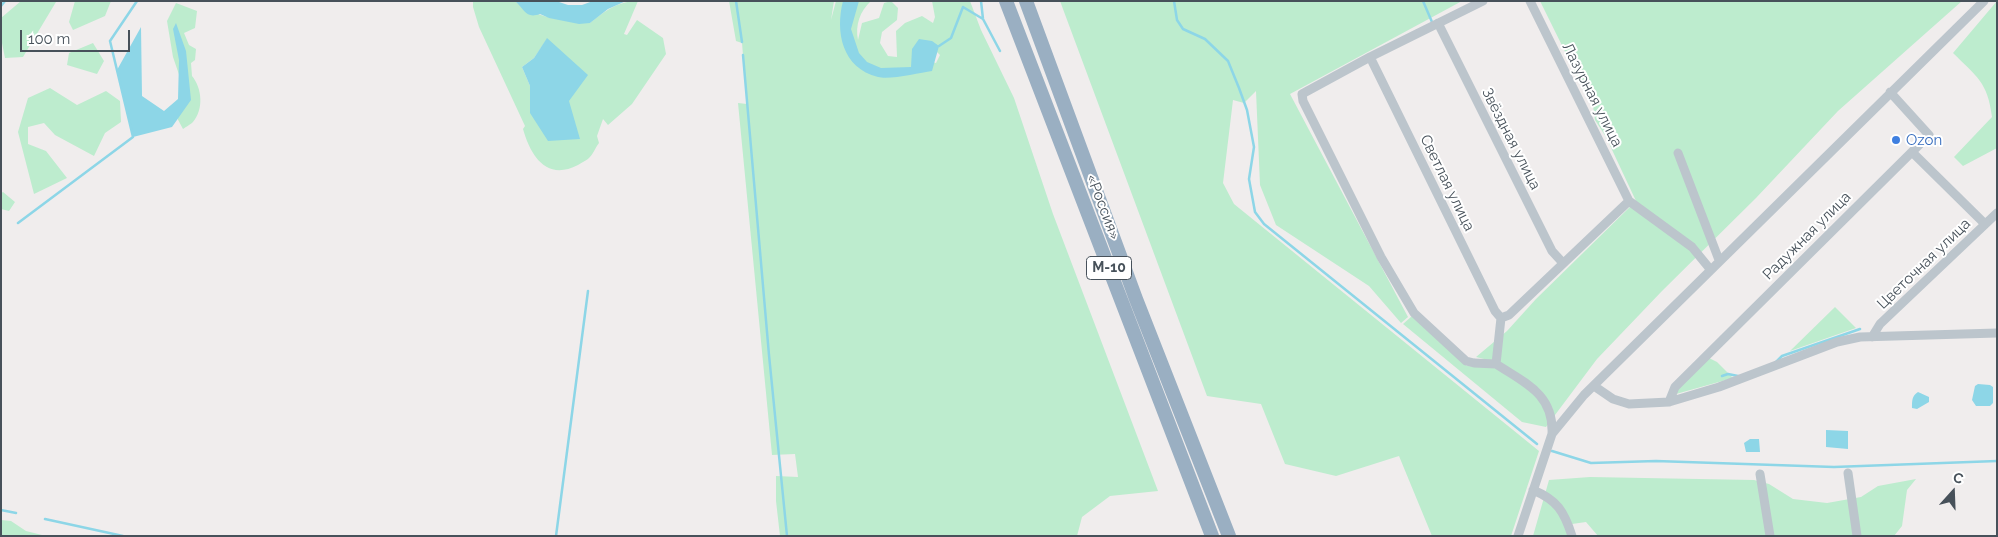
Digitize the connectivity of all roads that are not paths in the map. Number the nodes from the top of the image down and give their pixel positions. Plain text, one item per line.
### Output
1 (1006, 1) edge
2 (1026, 1) edge
3 (1483, 1) edge
4 (1530, 1) edge
5 (1984, 1) edge
6 (1438, 24) junction
7 (1370, 58) junction
8 (1890, 92) junction
9 (1912, 152) junction
10 (1678, 153) dead end
11 (1629, 200) junction
12 (1997, 213) edge
13 (1985, 224) junction
14 (1720, 260) junction
15 (1563, 263) junction
16 (1710, 269) junction
17 (1502, 318) junction
18 (1997, 333) edge
19 (1872, 337) junction
20 (1496, 364) junction
21 (1594, 386) junction
22 (1669, 402) junction
23 (1552, 434) junction
24 (1848, 473) dead end
25 (1760, 474) dead end
26 (1533, 490) junction
27 (1212, 536) edge
28 (1230, 536) edge
29 (1518, 536) edge
30 (1572, 536) edge
31 (1770, 536) edge
32 (1857, 536) edge

1 - 27 highway, «Россия» / М-10
2 - 28 highway, «Россия» / М-10
3 - 6 street
4 - 11 street, Лазурная улица
5 - 8 street
6 - 7 street
6 - 15 street, Звёздная улица
7 - 17 street, Светлая улица
7 - 20 street
8 - 9 street, Радужная улица
8 - 14 street
9 - 13 street
9 - 22 street, Радужная улица
10 - 14 street
11 - 15 street
11 - 16 street
12 - 13 street, Цветочная улица
13 - 19 street, Цветочная улица
14 - 16 street
15 - 17 street
16 - 21 street
17 - 20 street
18 - 19 street
19 - 22 street
20 - 23 street
21 - 22 street
21 - 23 street
23 - 26 street
24 - 32 street
25 - 31 street
26 - 29 street
26 - 30 street

